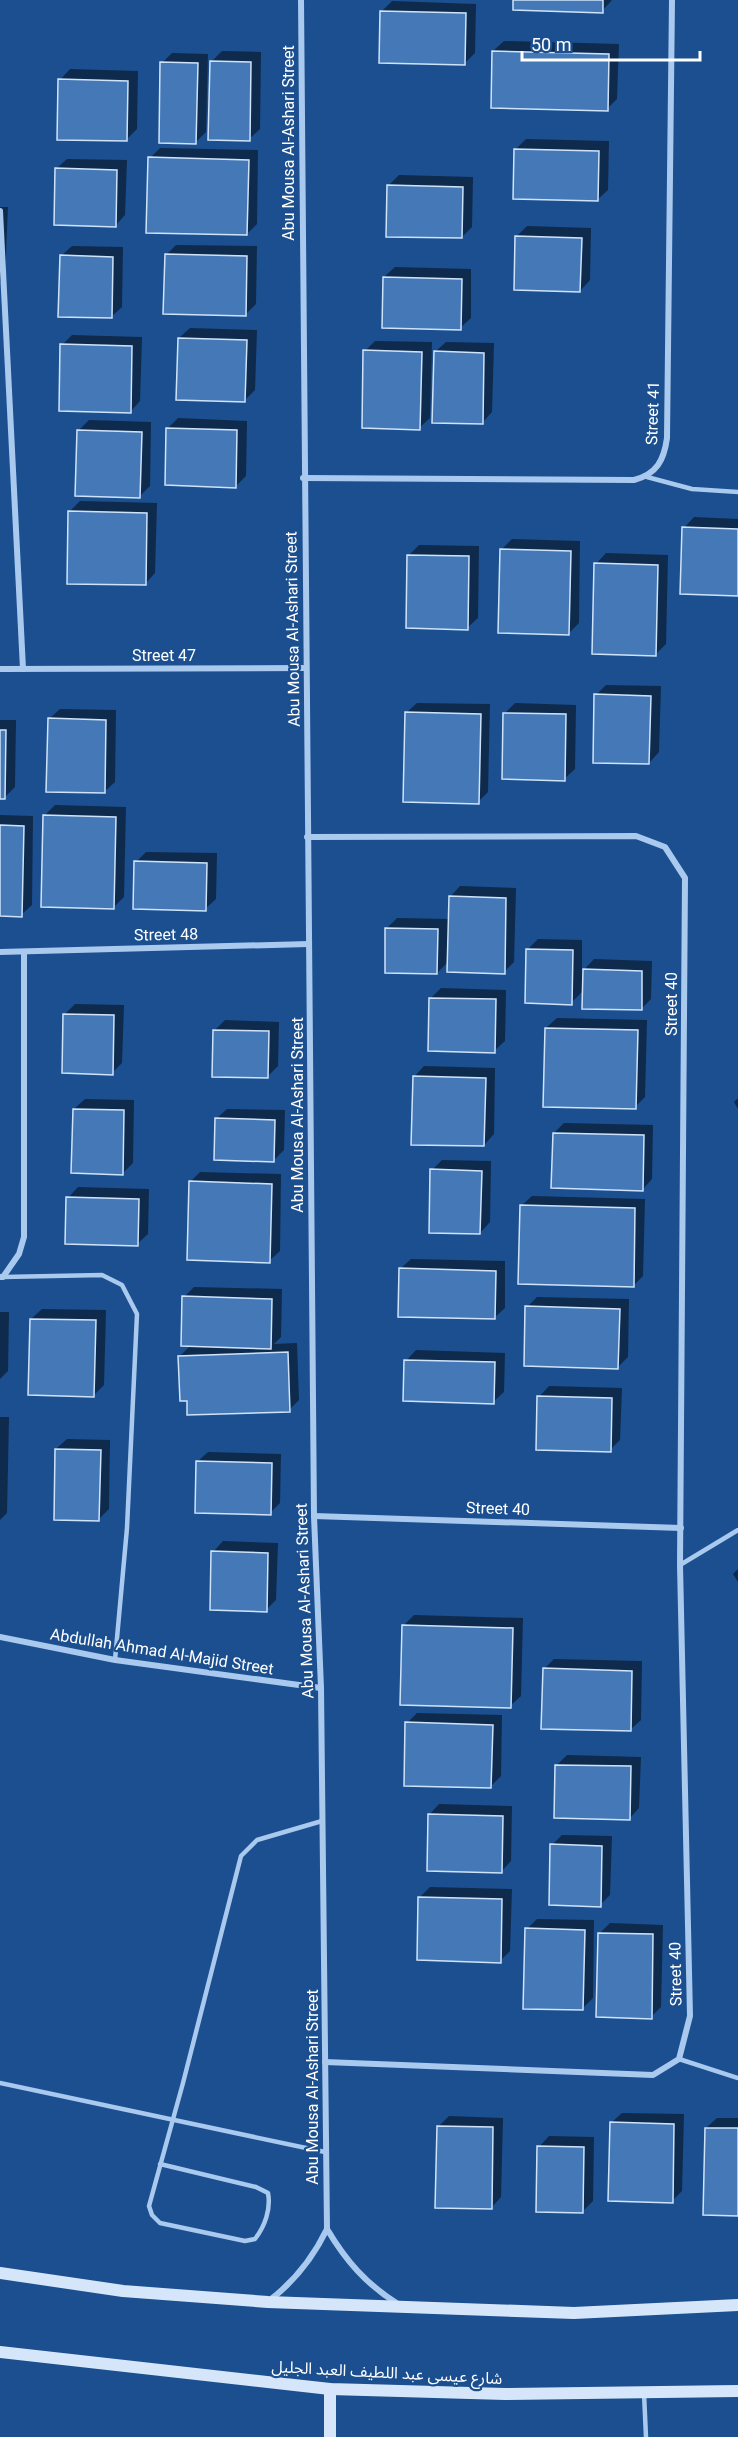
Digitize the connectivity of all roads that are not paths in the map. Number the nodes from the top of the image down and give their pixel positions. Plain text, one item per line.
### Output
1 (301, 0) edge
2 (672, 0) edge
3 (0, 211) edge
4 (646, 477) junction
5 (303, 478) junction
6 (738, 492) edge
7 (306, 668) junction
8 (0, 669) edge
9 (23, 669) junction
10 (307, 837) junction
11 (309, 944) junction
12 (0, 952) edge
13 (24, 952) junction
14 (1, 1277) edge
15 (314, 1516) junction
16 (681, 1528) junction
17 (738, 1530) edge
18 (680, 1565) junction
19 (0, 1637) edge
20 (115, 1660) junction
21 (321, 1688) junction
22 (322, 1821) junction
23 (680, 2059) junction
24 (325, 2062) junction
25 (738, 2078) edge
26 (0, 2083) edge
27 (173, 2118) junction
28 (325, 2151) junction
29 (160, 2164) junction
30 (327, 2229) junction
31 (0, 2273) edge
32 (268, 2302) junction
33 (738, 2305) edge
34 (403, 2307) junction
35 (0, 2352) edge
36 (330, 2389) junction
37 (738, 2391) edge
38 (644, 2393) junction
39 (330, 2437) edge
40 (646, 2437) edge

1 - 5 street, Abu Mousa Al-Ashari Street
2 - 4 street, Street 41
3 - 9 street
4 - 5 street
4 - 6 lane
5 - 7 street, Abu Mousa Al-Ashari Street
7 - 9 street, Street 47
7 - 10 street, Abu Mousa Al-Ashari Street
8 - 9 street, Street 47
10 - 11 street, Abu Mousa Al-Ashari Street
10 - 16 street, Street 40
11 - 13 street, Street 48
11 - 15 street, Abu Mousa Al-Ashari Street
12 - 13 street, Street 48
13 - 14 street
14 - 20 lane
15 - 16 street, Street 40
15 - 21 street, Abu Mousa Al-Ashari Street
16 - 18 street, Street 40
17 - 18 lane
18 - 23 street, Street 40
19 - 20 street, Abdullah Ahmad Al-Majid Street
20 - 21 street, Abdullah Ahmad Al-Majid Street
21 - 22 street, Abu Mousa Al-Ashari Street
22 - 24 street, Abu Mousa Al-Ashari Street
22 - 27 lane
23 - 24 street
23 - 25 lane
24 - 28 street, Abu Mousa Al-Ashari Street
26 - 27 lane
27 - 28 lane
27 - 29 lane
28 - 30 street, Abu Mousa Al-Ashari Street
29 - 29 lane
30 - 32 street
30 - 34 street, Abu Mousa Al-Ashari Street
31 - 32 main road
32 - 34 main road
33 - 34 main road
35 - 36 main road, شارع عيسى عبد اللطيف العبد الجليل
36 - 38 main road, شارع عيسى عبد اللطيف العبد الجليل
36 - 39 main road
37 - 38 main road, شارع عيسى عبد اللطيف العبد الجليل
38 - 40 lane

